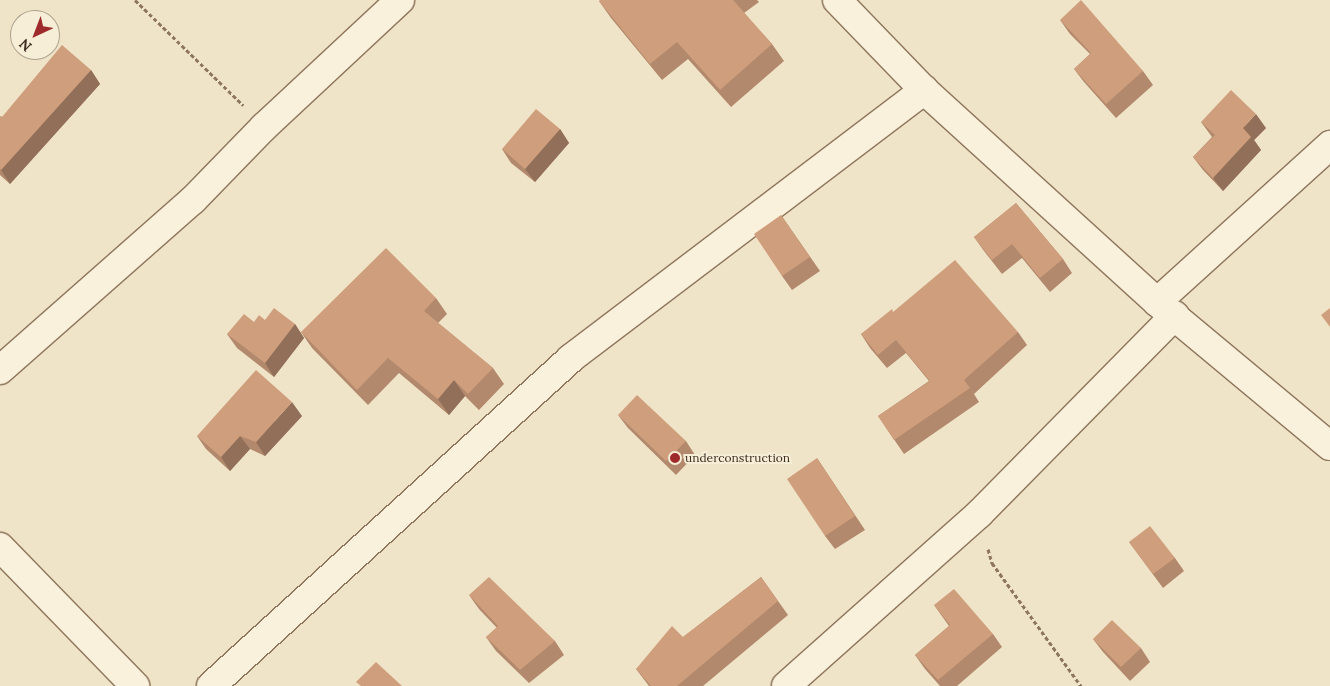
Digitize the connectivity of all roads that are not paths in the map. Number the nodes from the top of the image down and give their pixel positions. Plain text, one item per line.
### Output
1 (400, 0) edge
2 (836, 0) edge
3 (924, 90) junction
4 (1330, 145) edge
5 (1166, 308) junction
6 (0, 370) edge
7 (1330, 446) edge
8 (0, 547) edge
9 (135, 686) edge
10 (211, 686) edge
11 (786, 686) edge

1 - 6 street
2 - 3 street
3 - 5 street
3 - 10 street
4 - 5 street
5 - 7 street
5 - 11 street
8 - 9 street

